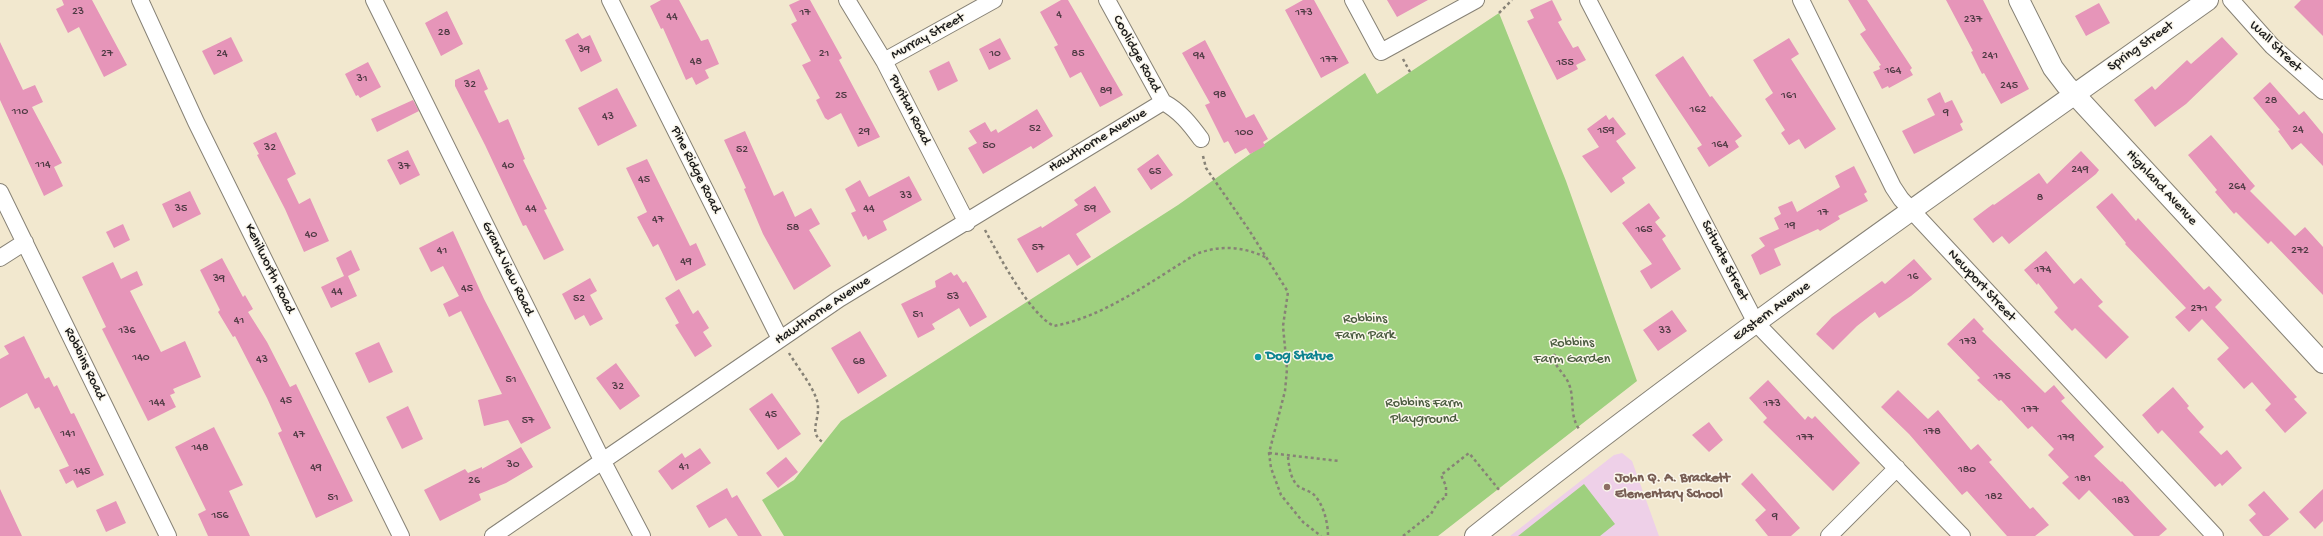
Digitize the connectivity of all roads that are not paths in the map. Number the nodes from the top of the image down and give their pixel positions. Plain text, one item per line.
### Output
1 (140, 0) edge
2 (610, 0) edge
3 (847, 0) edge
4 (994, 0) edge
5 (1107, 0) edge
6 (1353, 0) edge
7 (1476, 0) edge
8 (1588, 0) edge
9 (1801, 0) edge
10 (2019, 0) edge
11 (2208, 0) edge
12 (2231, 0) edge
13 (375, 1) edge
14 (884, 62) junction
15 (2323, 91) edge
16 (2074, 95) junction
17 (1163, 102) junction
18 (1201, 139) road end
19 (0, 192) edge
20 (1912, 211) junction
21 (972, 219) junction
22 (25, 242) junction
23 (0, 258) edge
24 (1756, 323) junction
25 (780, 339) junction
26 (2323, 363) edge
27 (602, 460) junction
28 (1897, 468) junction
29 (168, 536) edge
30 (401, 536) edge
31 (494, 536) edge
32 (642, 536) edge
33 (1475, 536) edge
34 (1829, 536) edge
35 (1962, 536) edge
36 (2214, 536) edge

1 - 30 street, Kenilworth Road
2 - 25 street, Pine Ridge Road
3 - 14 street, Puritan Road
4 - 14 street, Murray Street
5 - 17 street, Coolidge Road
6 - 7 street
8 - 24 street, Scituate Street
9 - 20 street, Newport Street
10 - 16 street, Highland Avenue
11 - 16 street, Spring Street
12 - 15 street, Wall Street
13 - 27 street, Grand View Road
14 - 21 street, Puritan Road
16 - 20 street, Eastern Avenue
16 - 26 street, Highland Avenue
17 - 18 street, Coolidge Road
17 - 21 street, Hawthorne Avenue
19 - 22 street, Robbins Road
20 - 24 street, Eastern Avenue
20 - 36 street, Newport Street
21 - 25 street, Hawthorne Avenue
22 - 23 street
22 - 29 street, Robbins Road
24 - 28 street, Scituate Street
24 - 33 street, Eastern Avenue
25 - 27 street, Hawthorne Avenue
27 - 31 street, Hawthorne Avenue
27 - 32 street, Grand View Road
28 - 34 street
28 - 35 street, Scituate Street

